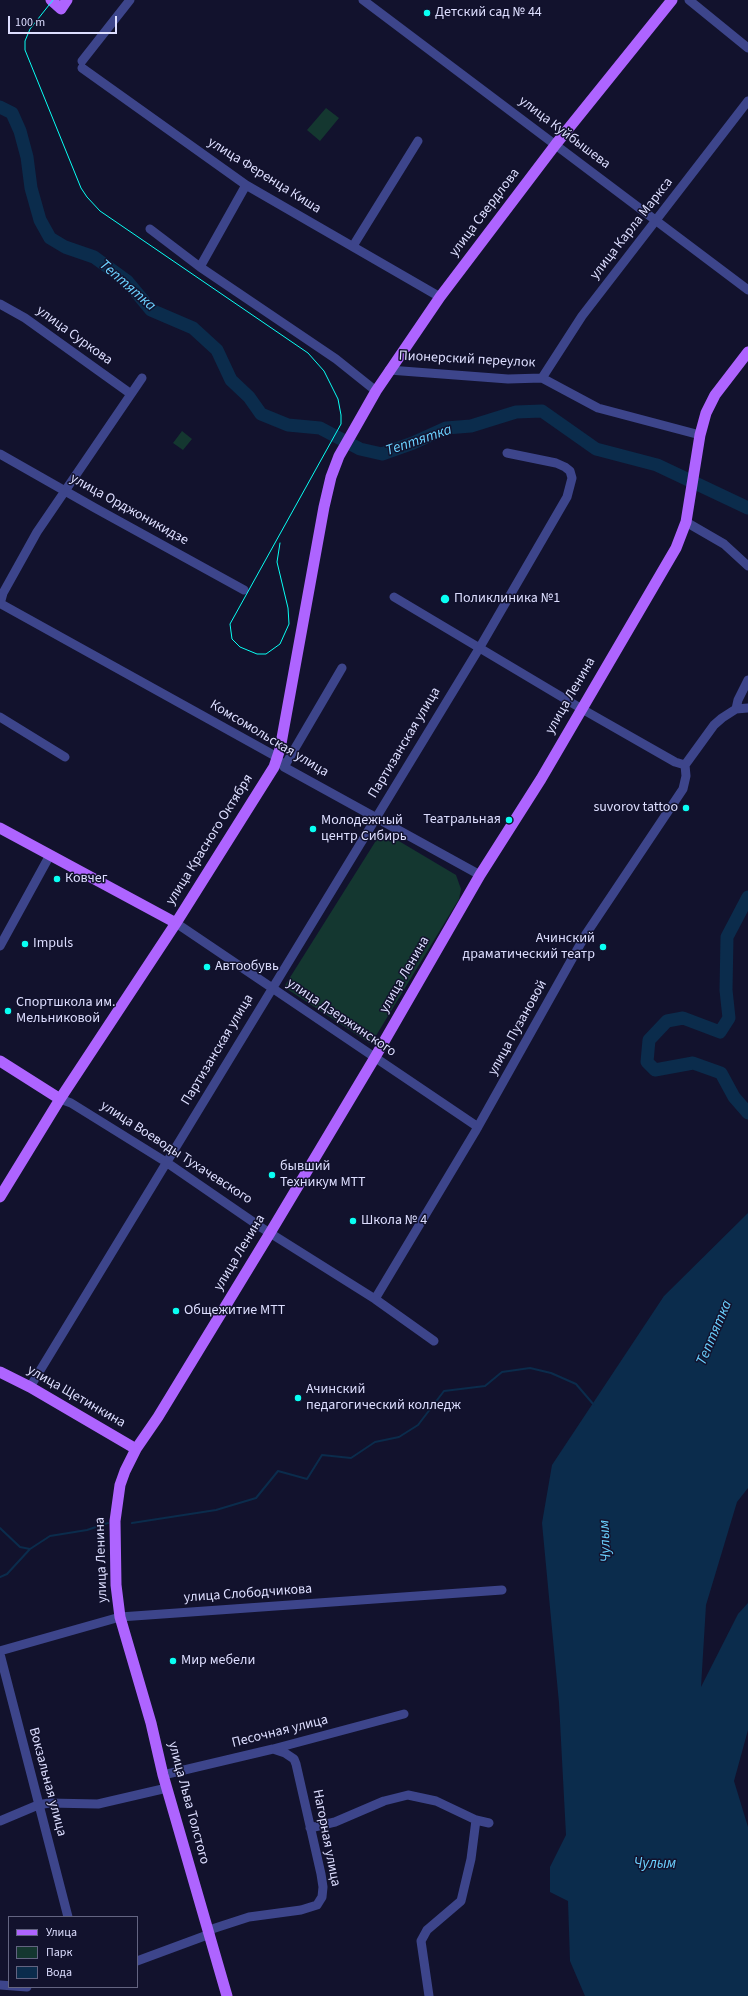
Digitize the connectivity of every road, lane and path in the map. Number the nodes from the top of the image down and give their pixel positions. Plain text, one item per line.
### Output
1 (51, 0) edge
2 (67, 0) edge
3 (130, 0) edge
4 (363, 0) edge
5 (672, 0) edge
6 (689, 0) edge
7 (748, 48) edge
8 (748, 101) edge
9 (418, 142) dead end
10 (556, 144) junction
11 (246, 185) junction
12 (656, 221) junction
13 (150, 228) dead end
14 (353, 246) junction
15 (200, 267) junction
16 (748, 290) edge
17 (440, 297) junction
18 (0, 304) edge
19 (748, 352) edge
20 (389, 370) junction
21 (142, 378) dead end
22 (542, 378) junction
23 (376, 391) junction
24 (131, 394) junction
25 (700, 435) junction
26 (507, 453) dead end
27 (0, 454) edge
28 (340, 456) joint
29 (65, 491) junction
30 (686, 522) junction
31 (748, 566) edge
32 (244, 590) dead end
33 (394, 597) dead end
34 (0, 604) edge
35 (480, 647) junction
36 (342, 668) dead end
37 (748, 680) edge
38 (748, 708) edge
39 (582, 709) junction
40 (736, 709) junction
41 (0, 717) edge
42 (65, 756) dead end
43 (278, 757) junction
44 (685, 765) junction
45 (284, 767) junction
46 (376, 818) junction
47 (0, 828) edge
48 (50, 855) junction
49 (480, 875) junction
50 (176, 923) junction
51 (0, 946) edge
52 (272, 989) junction
53 (374, 1058) junction
54 (0, 1061) edge
55 (60, 1099) junction
56 (478, 1127) junction
57 (166, 1162) junction
58 (0, 1197) edge
59 (270, 1233) junction
60 (375, 1299) junction
61 (434, 1340) dead end
62 (0, 1372) edge
63 (30, 1387) junction
64 (136, 1449) junction
65 (502, 1590) dead end
66 (120, 1617) junction
67 (0, 1651) edge
68 (0, 1654) edge
69 (404, 1714) dead end
70 (273, 1749) junction
71 (163, 1775) junction
72 (167, 1788) junction
73 (38, 1805) junction
74 (476, 1820) junction
75 (0, 1821) edge
76 (489, 1823) dead end
77 (310, 1828) junction
78 (68, 1916) edge
79 (209, 1932) junction
80 (138, 1961) edge
81 (227, 1996) edge
82 (429, 1996) edge

1 - 2 main road
3 - 11 street, улица Ференца Киша
4 - 10 street, улица Куйбышева
5 - 10 main road, улица Свердлова
6 - 7 street
8 - 12 street, улица Карла Маркса
9 - 14 street
10 - 12 street, улица Куйбышева
10 - 17 main road, улица Свердлова
11 - 14 street, улица Ференца Киша
11 - 15 street
12 - 16 street, улица Куйбышева
12 - 22 street, улица Карла Маркса
13 - 15 street
14 - 17 street, улица Ференца Киша
15 - 23 street
17 - 20 main road, улица Свердлова
18 - 24 street, улица Суркова
19 - 25 main road, улица Ленина
20 - 22 street, Пионерский переулок
20 - 23 main road, улица Свердлова
21 - 24 street
22 - 25 street, Пионерский переулок
23 - 28 main road, улица Свердлова
24 - 29 street
25 - 30 main road, улица Ленина
26 - 35 street, Партизанская улица
27 - 29 street, улица Орджоникидзе
28 - 43 main road, улица Красного Октября
29 - 32 street, улица Орджоникидзе
29 - 34 street
30 - 31 street
30 - 39 main road, улица Ленина
33 - 35 street
34 - 43 street, Комсомольская улица
35 - 39 street
35 - 46 street, Партизанская улица
36 - 45 street
37 - 40 street
38 - 40 street
39 - 44 street
39 - 49 main road, улица Ленина
40 - 44 street
41 - 42 street
43 - 45 street, Комсомольская улица
43 - 50 main road, улица Красного Октября
44 - 56 street, улица Пузановой
45 - 46 street, Комсомольская улица
46 - 49 street, Комсомольская улица
46 - 52 street, Партизанская улица
47 - 48 main road, улица Дзержинского
48 - 50 main road, улица Дзержинского
48 - 51 street
49 - 53 main road, улица Ленина
50 - 52 street, улица Дзержинского
50 - 55 main road, улица Красного Октября
52 - 53 street, улица Дзержинского
52 - 57 street, Партизанская улица
53 - 56 street, улица Дзержинского
53 - 59 main road, улица Ленина
54 - 55 main road, улица Воеводы Тухачевского
55 - 57 street, улица Воеводы Тухачевского
55 - 58 main road, улица Красного Октября
56 - 60 street, улица Пузановой
57 - 59 street, улица Воеводы Тухачевского
57 - 63 street, Партизанская улица
59 - 60 street, улица Воеводы Тухачевского
59 - 64 main road, улица Ленина
60 - 61 street, улица Воеводы Тухачевского
62 - 63 main road, улица Щетинкина
63 - 64 main road, улица Щетинкина
64 - 66 main road, улица Ленина
65 - 66 street, улица Слободчикова
66 - 67 street, улица Слободчикова
66 - 71 main road, улица Льва Толстого
68 - 73 street, Вокзальная улица
69 - 70 street, Песочная улица
70 - 71 street, Песочная улица
70 - 77 street, Нагорная улица
71 - 72 main road, улица Льва Толстого
72 - 73 street
72 - 79 main road, улица Льва Толстого
73 - 75 street
73 - 78 street, Вокзальная улица
74 - 76 street
74 - 77 street
74 - 82 street
77 - 79 street, Нагорная улица
79 - 80 street
79 - 81 main road, улица Льва Толстого

